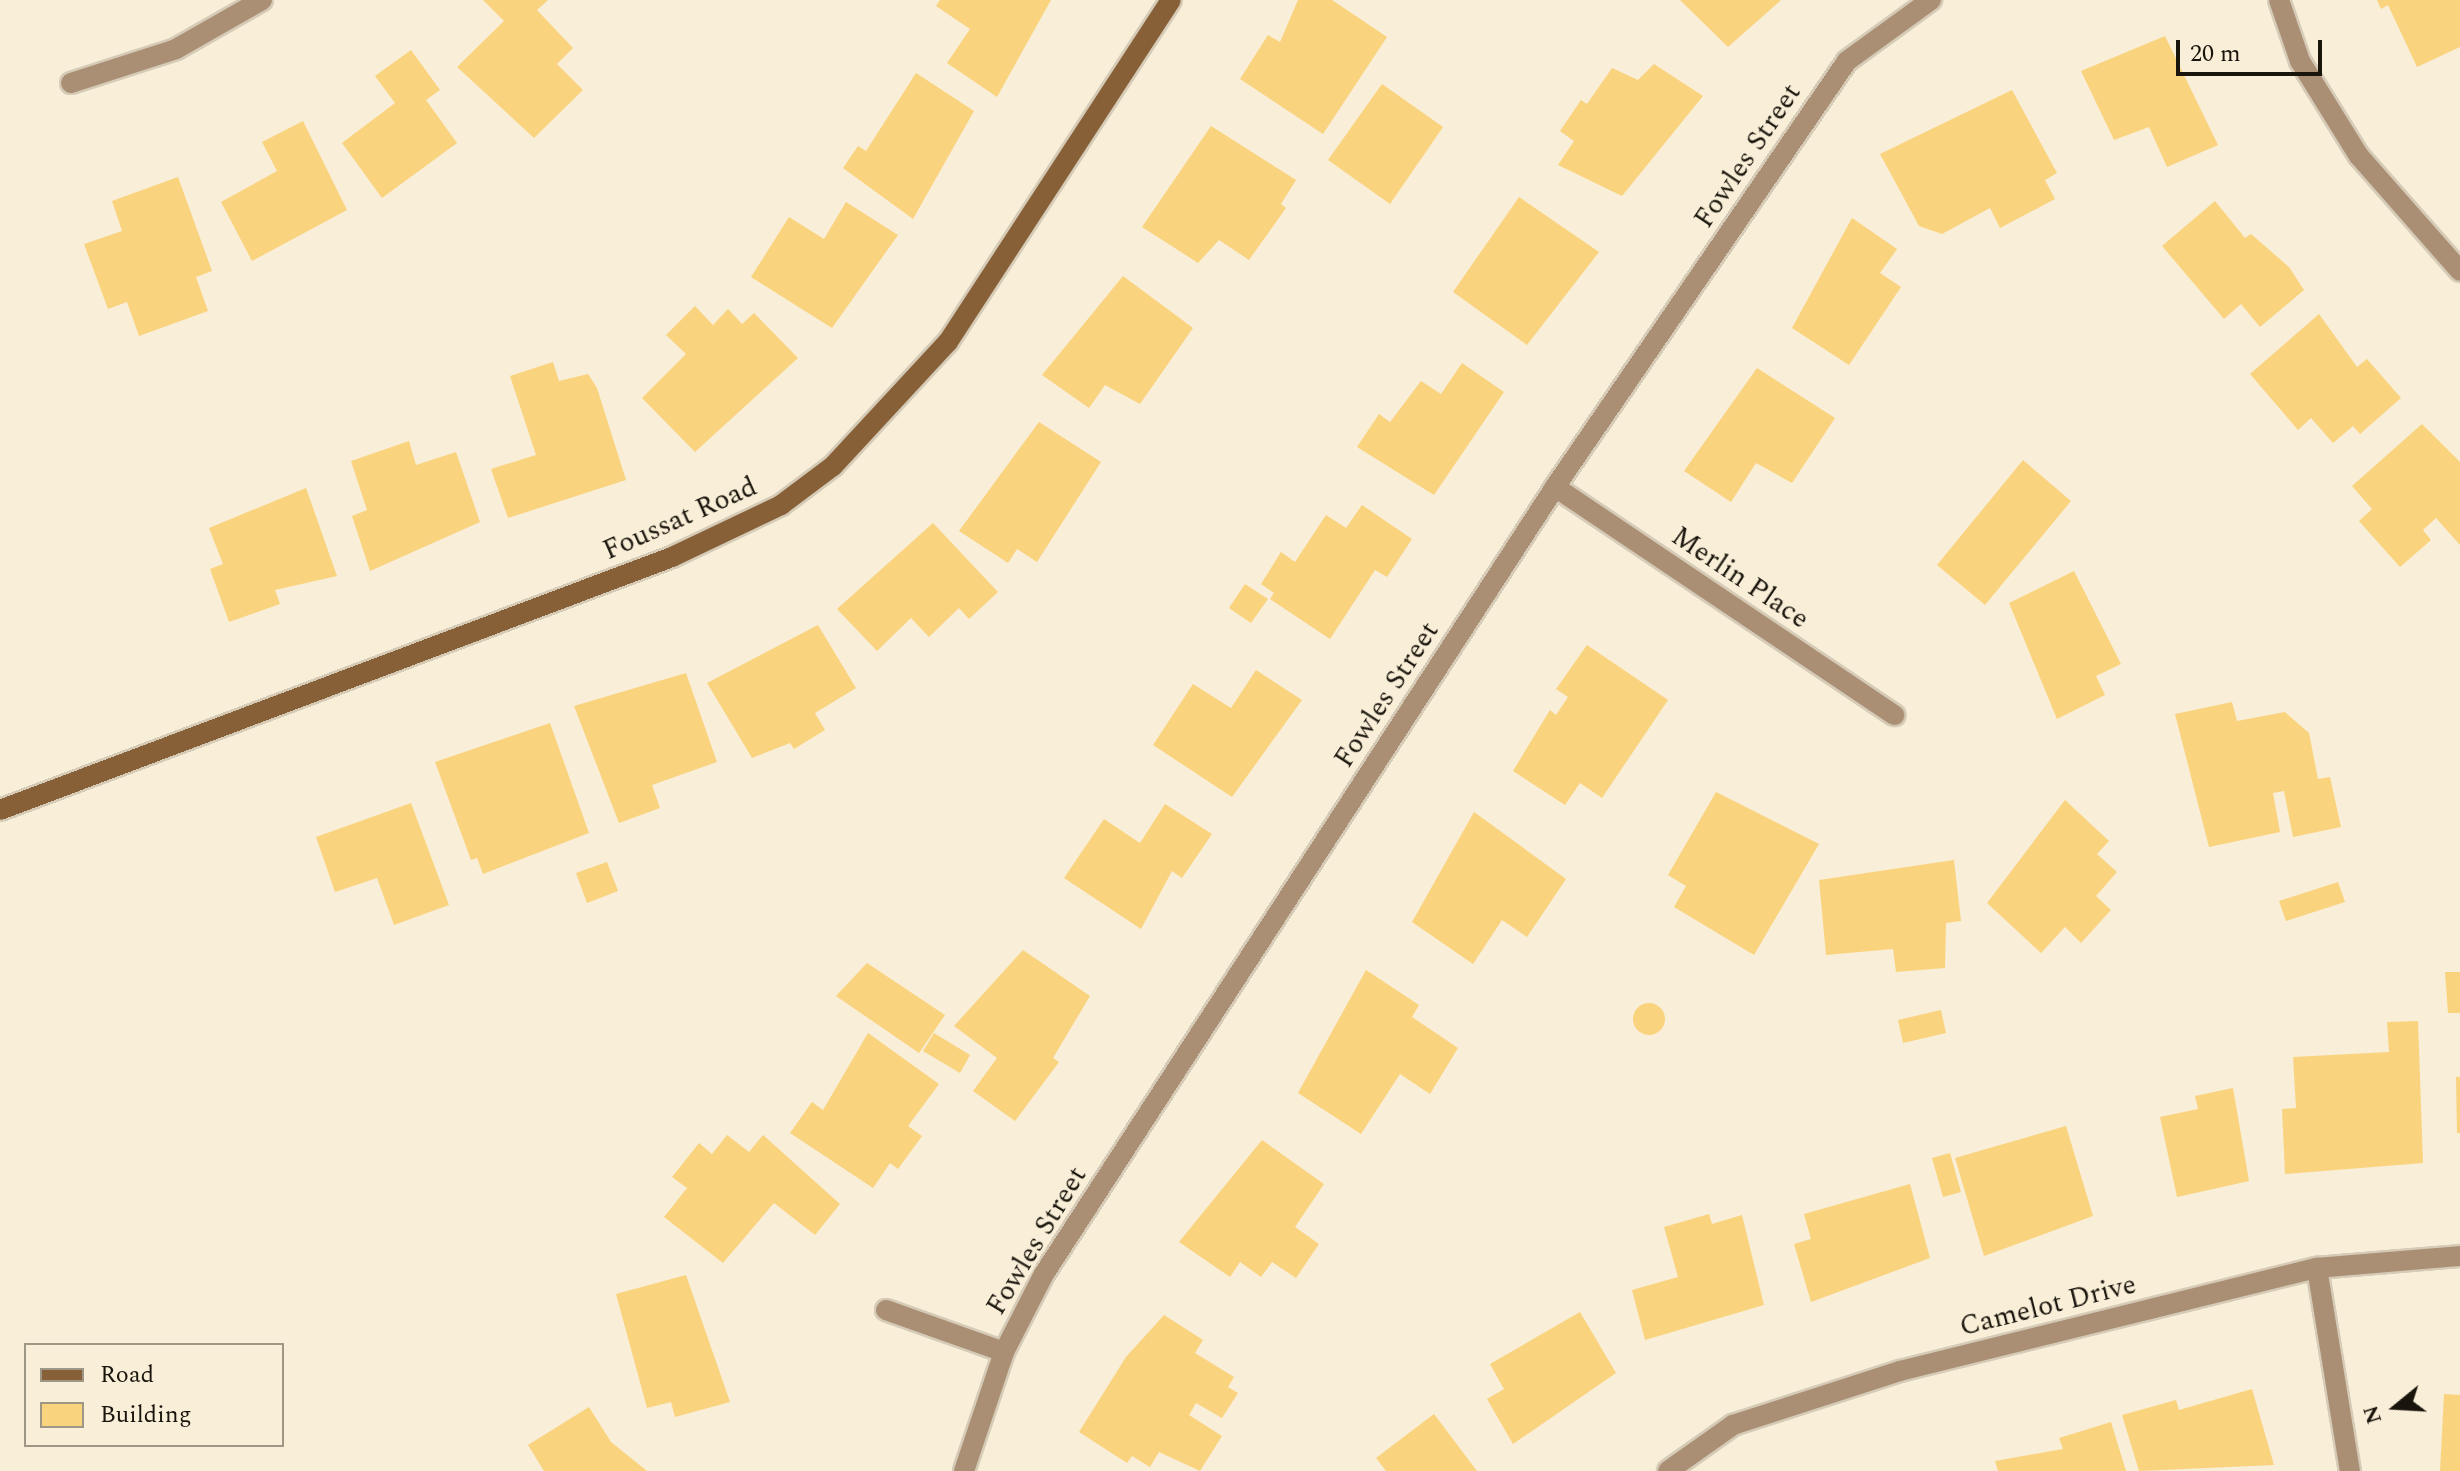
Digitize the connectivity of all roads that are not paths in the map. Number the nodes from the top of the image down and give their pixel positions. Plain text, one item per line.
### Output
1 (262, 0) edge
2 (1171, 0) edge
3 (1931, 0) edge
4 (2279, 0) edge
5 (71, 83) dead end
6 (2460, 271) edge
7 (1555, 487) junction
8 (1894, 715) dead end
9 (0, 810) edge
10 (2460, 1256) edge
11 (2317, 1268) junction
12 (886, 1310) dead end
13 (1004, 1352) junction
14 (964, 1471) edge
15 (1668, 1471) edge
16 (2350, 1471) edge

1 - 5 street
2 - 9 main road, Foussat Road
3 - 7 street, Fowles Street
4 - 6 street
7 - 8 street, Merlin Place
7 - 13 street, Fowles Street
10 - 11 street, Camelot Drive
11 - 15 street, Camelot Drive
11 - 16 street
12 - 13 street
13 - 14 street, Fowles Street

